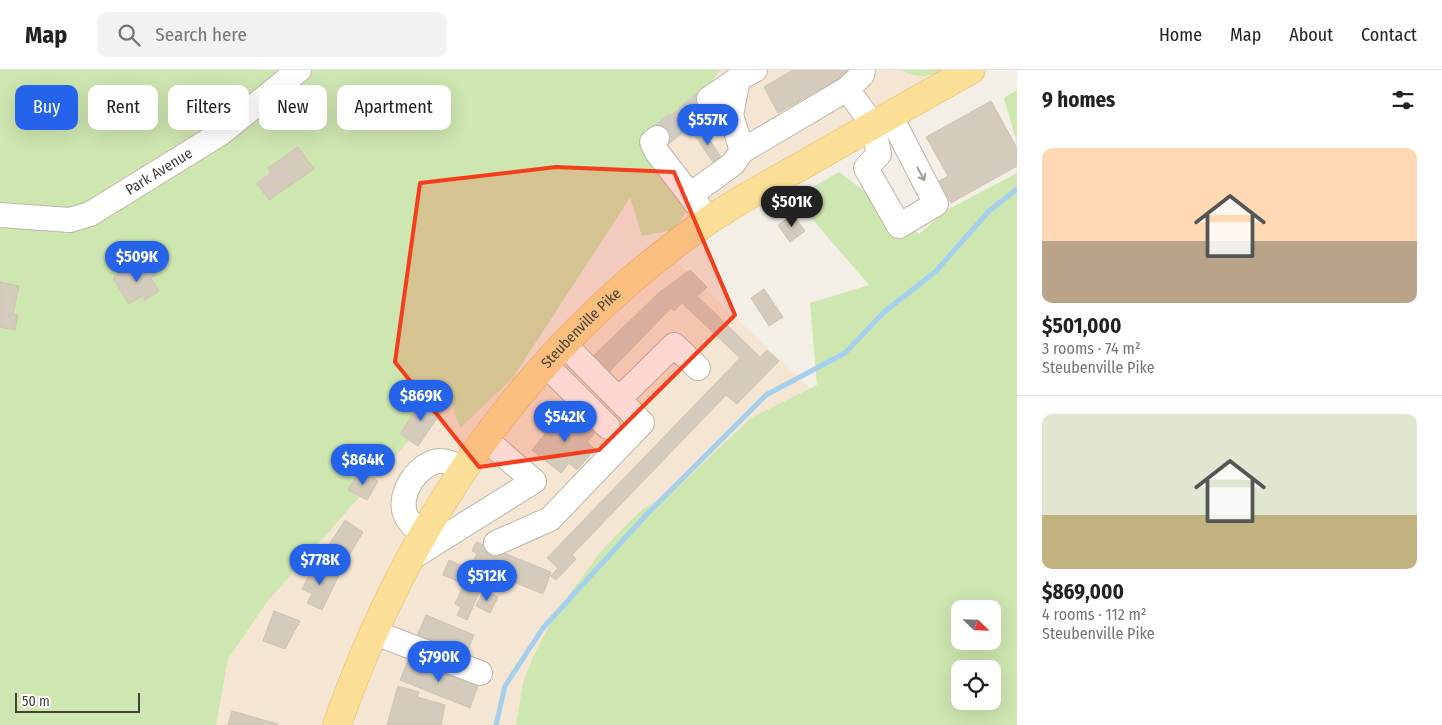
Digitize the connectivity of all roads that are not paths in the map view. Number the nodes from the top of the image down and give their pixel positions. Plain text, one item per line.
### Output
1 (299, 70) edge
2 (863, 70) edge
3 (971, 70) edge
4 (747, 74) edge
5 (847, 89) junction
6 (709, 99) tunnel mouth
7 (881, 120) junction
8 (657, 138) dead end
9 (902, 140) junction
10 (742, 151) junction
11 (879, 154) junction
12 (690, 195) junction
13 (0, 215) edge
14 (709, 220) junction
15 (564, 344) junction
16 (546, 365) junction
17 (698, 368) dead end
18 (619, 400) junction
19 (608, 427) dead end
20 (485, 439) junction
21 (464, 469) junction
22 (422, 534) junction
23 (496, 543) dead end
24 (408, 560) junction
25 (373, 632) junction
26 (480, 673) dead end
27 (338, 725) edge

1 - 13 street, Park Avenue
2 - 5 street
3 - 7 main road, Steubenville Pike
4 - 6 street
4 - 10 street
5 - 7 street
5 - 10 street
7 - 9 street
7 - 11 street
7 - 14 main road, Steubenville Pike
8 - 12 street
9 - 11 street
9 -> 11 street
10 - 12 street
12 - 14 street
14 - 15 main road, Steubenville Pike
15 - 16 main road, Steubenville Pike
15 - 18 street
16 - 19 street
16 - 20 main road, Steubenville Pike
17 - 18 street
18 - 23 street
20 - 21 main road, Steubenville Pike
20 - 24 street
21 - 22 main road, Steubenville Pike
21 - 22 street
22 - 24 main road, Steubenville Pike
24 - 25 main road, Steubenville Pike
25 - 26 street
25 - 27 main road, Steubenville Pike

